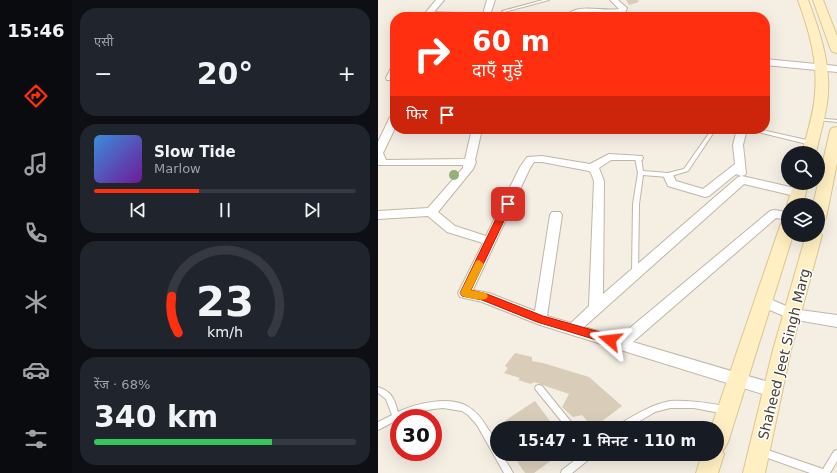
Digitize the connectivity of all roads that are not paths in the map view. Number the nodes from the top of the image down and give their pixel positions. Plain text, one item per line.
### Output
1 (440, 0) edge
2 (492, 0) edge
3 (528, 0) edge
4 (547, 0) edge
5 (614, 0) edge
6 (803, 0) edge
7 (818, 0) edge
8 (535, 3) junction
9 (504, 11) dead end
10 (431, 12) edge
11 (489, 12) edge
12 (576, 12) edge
13 (594, 12) edge
14 (623, 12) edge
15 (837, 47) edge
16 (770, 62) edge
17 (821, 67) junction
18 (837, 68) edge
19 (817, 119) junction
20 (837, 122) edge
21 (390, 128) edge
22 (837, 131) edge
23 (476, 134) edge
24 (711, 134) edge
25 (741, 134) edge
26 (767, 134) edge
27 (804, 146) edge
28 (810, 146) edge
29 (378, 153) edge
30 (638, 158) joint
31 (471, 162) junction
32 (740, 165) junction
33 (592, 168) junction
34 (641, 173) junction
35 (668, 175) junction
36 (742, 180) junction
37 (798, 194) edge
38 (822, 198) edge
39 (431, 212) junction
40 (378, 215) edge
41 (556, 215) dead end
42 (781, 215) edge
43 (490, 241) junction
44 (783, 242) edge
45 (812, 242) edge
46 (635, 273) junction
47 (763, 301) junction
48 (596, 308) junction
49 (791, 314) junction
50 (540, 319) junction
51 (837, 321) edge
52 (574, 328) junction
53 (622, 343) junction
54 (737, 379) junction
55 (539, 388) dead end
56 (378, 390) edge
57 (772, 390) junction
58 (394, 409) edge
59 (415, 409) edge
60 (727, 410) junction
61 (390, 419) edge
62 (566, 421) edge
63 (633, 421) edge
64 (724, 421) edge
65 (378, 426) edge
66 (490, 442) edge
67 (760, 452) junction
68 (837, 454) edge
69 (501, 461) edge
70 (580, 461) edge
71 (711, 461) edge
72 (509, 473) edge
73 (565, 473) edge
74 (707, 473) edge
75 (754, 473) edge
76 (822, 473) edge
77 (826, 473) edge

1 - 10 street
2 - 11 street
3 - 8 lane
4 - 8 lane
5 - 14 street
6 - 17 main road
7 - 15 main road
8 - 9 lane
12 - 13 street
16 - 17 street
17 - 18 street
17 - 19 main road
19 - 20 lane
19 - 28 main road
21 - 29 street
22 - 38 main road
23 - 31 street
24 - 35 lane
25 - 32 street
26 - 27 lane
29 - 31 street
30 - 33 street
30 - 34 lane
31 - 39 street
32 - 35 street
32 - 36 street
33 - 43 street
33 - 48 street
34 - 35 lane
34 - 46 lane
36 - 37 street
36 - 46 street
39 - 40 street
39 - 43 street
41 - 50 street
42 - 53 street
43 - 50 street
44 - 47 main road
45 - 49 main road, Shaheed Jeet Singh Marg
46 - 48 street
47 - 49 street
47 - 54 main road
48 - 52 street
49 - 51 street
49 - 57 main road, Shaheed Jeet Singh Marg
50 - 52 street
52 - 53 street
53 - 54 street
54 - 57 street
54 - 60 main road
55 - 62 lane
56 - 58 lane
57 - 67 main road, Shaheed Jeet Singh Marg
59 - 66 lane
60 - 63 lane
60 - 64 main road
61 - 65 lane
67 - 75 main road, Shaheed Jeet Singh Marg
67 - 76 lane
68 - 77 lane
69 - 72 lane
70 - 73 lane
71 - 74 main road

